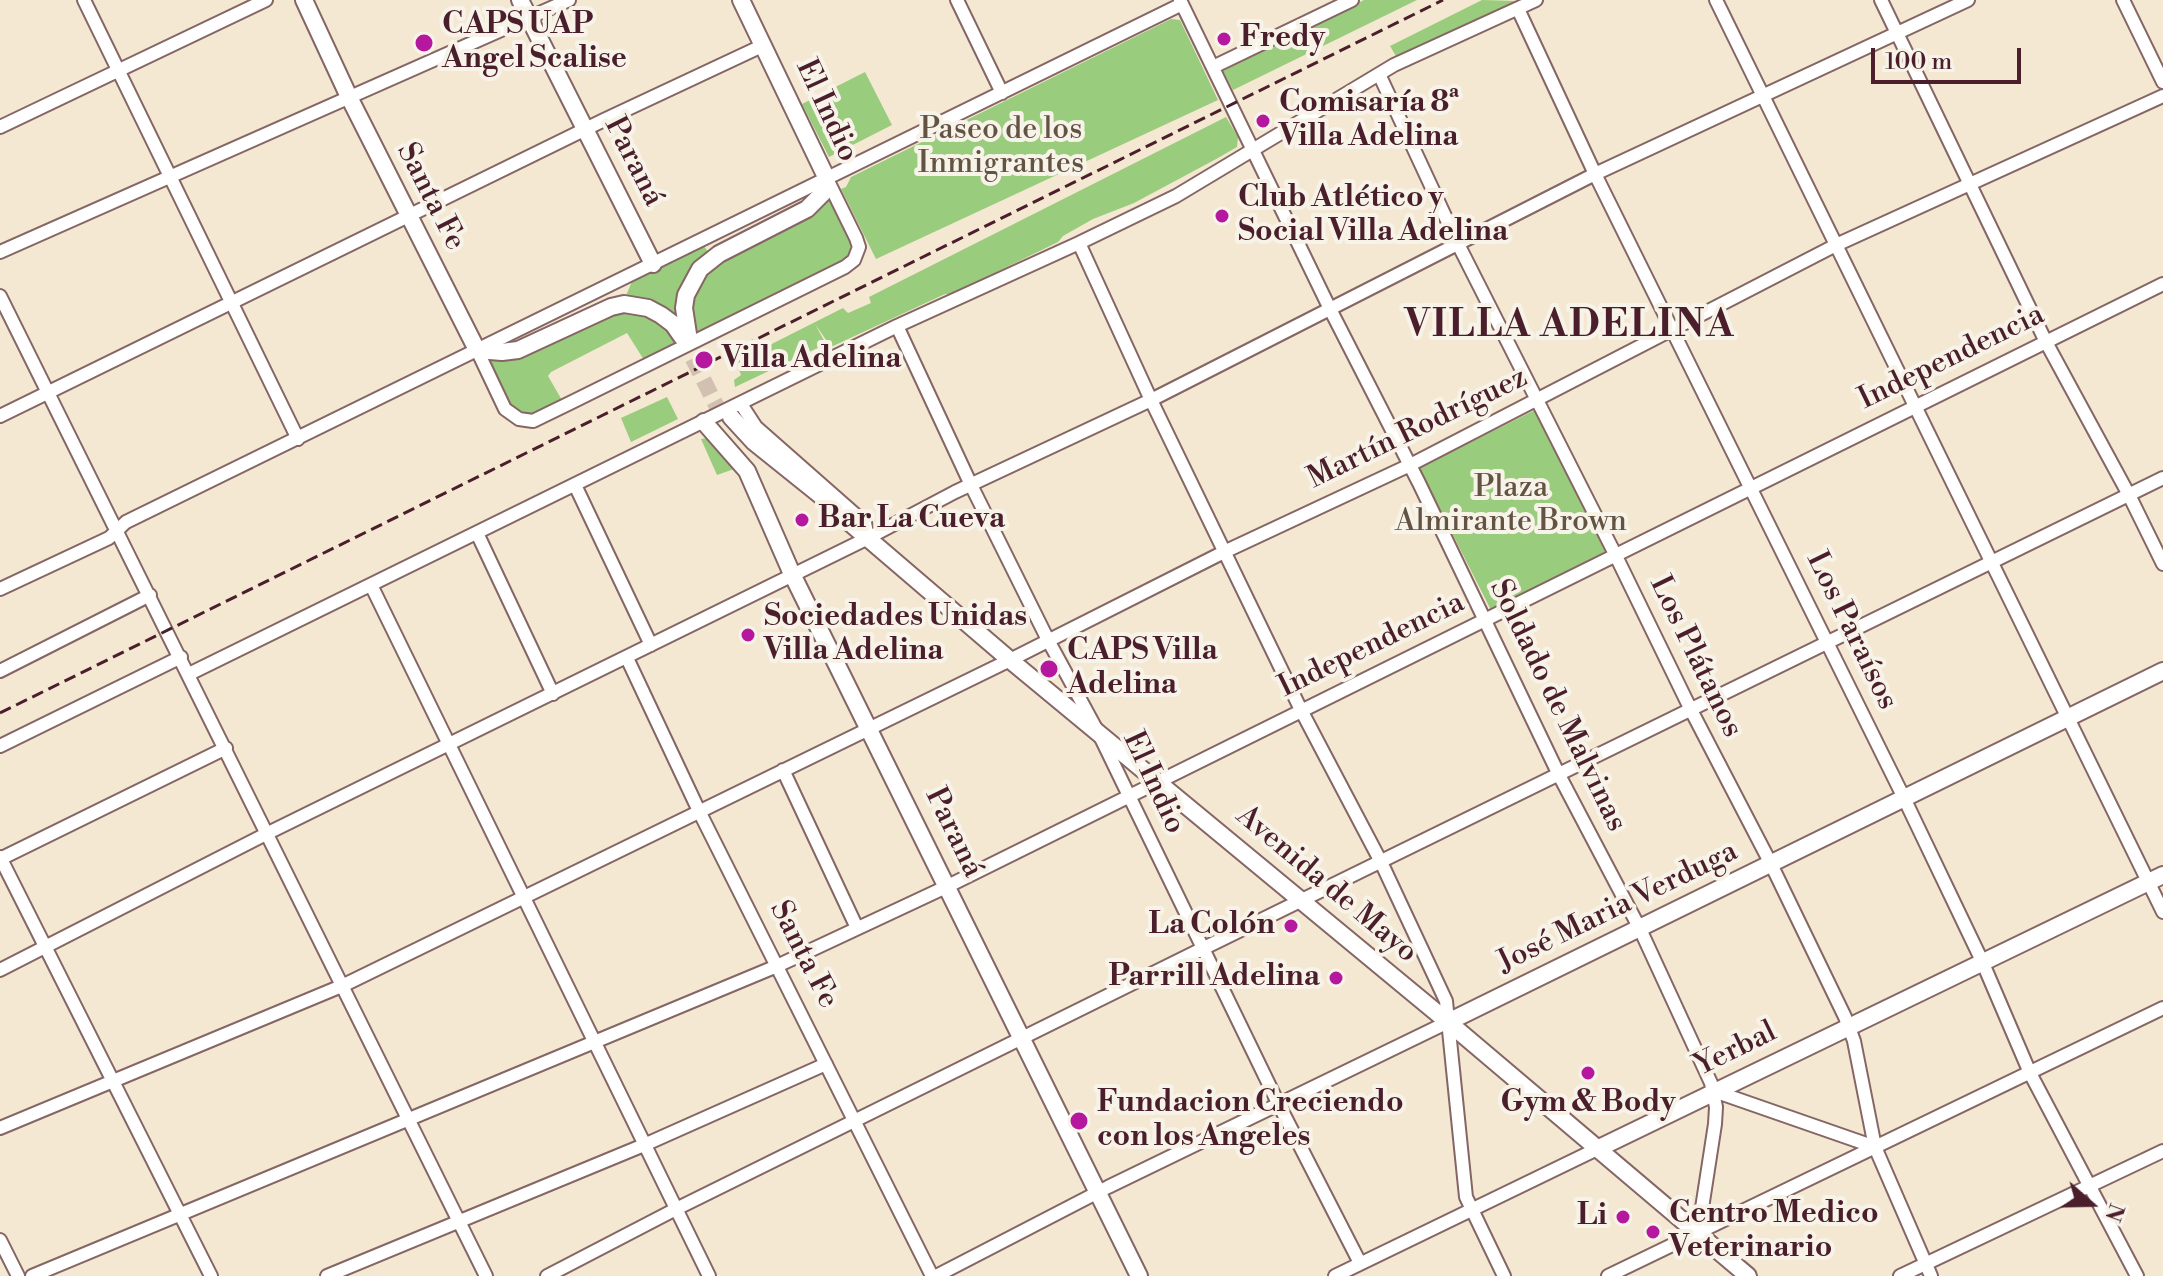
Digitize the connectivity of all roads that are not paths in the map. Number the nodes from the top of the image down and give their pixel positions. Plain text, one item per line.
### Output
1 (84, 0) edge
2 (266, 0) edge
3 (304, 0) edge
4 (520, 0) edge
5 (569, 0) edge
6 (741, 0) edge
7 (957, 0) edge
8 (1352, 0) edge
9 (1536, 0) edge
10 (1716, 0) edge
11 (1881, 0) edge
12 (1968, 0) edge
13 (2123, 0) edge
14 (1181, 2) edge
15 (1518, 9) junction
16 (529, 18) junction
17 (1897, 34) junction
18 (764, 45) junction
19 (1213, 67) junction
20 (119, 69) junction
21 (1379, 74) junction
22 (2163, 82) edge
23 (1002, 93) junction
24 (1763, 95) junction
25 (2163, 96) edge
26 (349, 97) junction
27 (0, 127) edge
28 (584, 130) junction
29 (1254, 150) junction
30 (1595, 174) junction
31 (171, 176) junction
32 (827, 179) junction
33 (1970, 185) junction
34 (409, 217) junction
35 (1079, 243) junction
36 (1458, 244) junction
37 (1836, 245) junction
38 (0, 252) edge
39 (653, 264) junction
40 (2163, 284) edge
41 (0, 296) edge
42 (232, 303) junction
43 (1330, 309) junction
44 (897, 326) junction
45 (1672, 329) junction
46 (2046, 342) junction
47 (477, 350) junction
48 (47, 393) junction
49 (1151, 400) junction
50 (1538, 400) junction
51 (1914, 406) junction
52 (732, 414) junction
53 (513, 415) joint
54 (0, 416) edge
55 (704, 422) junction
56 (298, 439) junction
57 (1410, 465) junction
58 (2163, 478) edge
59 (575, 485) junction
60 (971, 485) junction
61 (1752, 486) junction
62 (2129, 495) junction
63 (116, 531) junction
64 (477, 533) junction
65 (868, 538) junction
66 (1224, 552) junction
67 (1615, 554) junction
68 (1991, 563) junction
69 (2163, 564) edge
70 (792, 574) junction
71 (371, 585) junction
72 (0, 589) edge
73 (150, 595) junction
74 (1485, 619) junction
75 (1048, 640) junction
76 (1827, 643) junction
77 (651, 645) junction
78 (181, 657) junction
79 (627, 658) junction
80 (1010, 660) junction
81 (0, 671) edge
82 (2163, 671) edge
83 (189, 674) junction
84 (553, 694) junction
85 (1301, 710) junction
86 (1691, 710) junction
87 (2068, 716) junction
88 (870, 728) junction
89 (1100, 736) junction
90 (448, 745) junction
91 (0, 746) edge
92 (226, 748) junction
93 (783, 770) junction
94 (1559, 775) junction
95 (1158, 782) junction
96 (1127, 797) junction
97 (1904, 798) junction
98 (699, 811) junction
99 (268, 833) junction
100 (0, 858) edge
101 (1381, 862) junction
102 (1771, 864) junction
103 (2156, 878) edge
104 (948, 886) junction
105 (522, 896) junction
106 (1301, 900) junction
107 (2163, 912) edge
108 (857, 928) junction
109 (1640, 929) junction
110 (47, 948) junction
111 (1202, 949) junction
112 (1982, 961) junction
113 (777, 966) junction
114 (0, 970) edge
115 (344, 985) junction
116 (2163, 1008) edge
117 (1448, 1022) junction
118 (1849, 1026) junction
119 (1024, 1038) junction
120 (595, 1043) junction
121 (826, 1064) junction
122 (2030, 1073) junction
123 (113, 1080) junction
124 (1714, 1091) junction
125 (1278, 1103) junction
126 (409, 1118) junction
127 (854, 1121) junction
128 (0, 1128) edge
129 (644, 1145) junction
130 (1875, 1147) junction
131 (1597, 1149) junction
132 (2163, 1151) edge
133 (2089, 1186) junction
134 (1097, 1193) junction
135 (676, 1209) junction
136 (1470, 1209) junction
137 (180, 1214) junction
138 (459, 1220) junction
139 (1698, 1234) junction
140 (0, 1240) edge
141 (1729, 1260) junction
142 (1360, 1263) junction
143 (1928, 1270) edge
144 (18, 1276) edge
145 (32, 1276) edge
146 (211, 1276) edge
147 (327, 1276) edge
148 (486, 1276) edge
149 (547, 1276) edge
150 (709, 1276) edge
151 (934, 1276) edge
152 (1139, 1276) edge
153 (1335, 1276) edge
154 (1504, 1276) edge
155 (1608, 1276) edge
156 (1736, 1276) edge
157 (1748, 1276) edge
158 (1900, 1276) edge
159 (2137, 1276) edge

1 - 20 street
2 - 20 street
3 - 26 street, Santa Fe
4 - 16 street, Paraná
5 - 16 street
6 - 18 street, El Indio
7 - 23 street
8 - 19 street
9 - 15 street
10 - 24 street
11 - 17 street
12 - 17 street
13 - 22 street
14 - 19 street, Soldado de Malvinas
14 - 23 street
15 - 21 street
15 - 30 street, Los Paraísos
16 - 26 street
16 - 28 street, Paraná
17 - 24 street
17 - 33 street
18 - 28 street
18 - 32 street, El Indio
19 - 29 street, Soldado de Malvinas
20 - 27 street
20 - 31 street
21 - 29 street
21 - 36 street, Los Plátanos
23 - 32 street
24 - 30 street
24 - 37 street
25 - 33 street, Martín Rodríguez
26 - 31 street
26 - 34 street, Santa Fe
28 - 34 street
28 - 39 street, Paraná
29 - 35 street
29 - 43 street, Soldado de Malvinas
30 - 36 street
30 - 45 street, Los Paraísos
31 - 38 street
31 - 42 street
32 - 39 street
32 - 47 street
32 - 53 street, El Indio
33 - 37 street, Martín Rodríguez
33 - 46 street
34 - 42 street
34 - 47 street, Santa Fe
35 - 44 street
35 - 49 street
36 - 43 street
36 - 50 street, Los Plátanos
37 - 45 street, Martín Rodríguez
37 - 51 street
39 - 47 street
40 - 46 street, Independencia
41 - 48 street
42 - 48 street
42 - 56 street
43 - 49 street
43 - 57 street, Soldado de Malvinas
44 - 52 street
44 - 60 street, El Indio
45 - 50 street, Martín Rodríguez
45 - 61 street, Los Paraísos
46 - 51 street, Independencia
46 - 62 street
47 - 53 street, Santa Fe
47 - 56 street
48 - 54 street
48 - 63 street
49 - 60 street
49 - 66 street
50 - 57 street, Martín Rodríguez
50 - 67 street, Los Plátanos
51 - 61 street, Independencia
51 - 68 street
52 - 55 street
52 - 65 street, Avenida de Mayo
52 - 65 street, Avenida de Mayo
55 - 59 street
55 - 70 street, Paraná
56 - 63 street
57 - 66 street, Martín Rodríguez
57 - 74 street, Soldado de Malvinas
58 - 62 street
59 - 64 street
59 - 77 street
60 - 65 street
60 - 75 street, El Indio
61 - 67 street, Independencia
61 - 76 street, Los Paraísos
62 - 68 street
62 - 69 street
63 - 72 street
63 - 73 street
64 - 71 street
64 - 84 street
65 - 70 street
65 - 80 street, Avenida de Mayo
66 - 75 street, Martín Rodríguez
66 - 85 street
67 - 74 street, Independencia
67 - 86 street, Los Plátanos
68 - 76 street
68 - 87 street
70 - 77 street
70 - 88 street, Paraná
71 - 83 street
71 - 90 street
73 - 78 street
73 - 81 street
74 - 85 street, Independencia
74 - 94 street, Soldado de Malvinas
75 - 80 street, Martín Rodríguez
75 - 89 street, El Indio
76 - 86 street
76 - 97 street, Los Paraísos
77 - 79 street
78 - 83 street
78 - 91 street
79 - 84 street
79 - 98 street, Santa Fe
80 - 88 street, Martín Rodríguez
80 - 89 street, Avenida de Mayo
82 - 87 street, José Maria Verduga
83 - 92 street
84 - 90 street
85 - 95 street, Independencia
85 - 101 street
86 - 94 street
86 - 102 street, Los Plátanos
87 - 97 street, José Maria Verduga
87 - 103 street
88 - 93 street, Martín Rodríguez
88 - 104 street, Paraná
89 - 95 street, Avenida de Mayo
89 - 96 street, El Indio
90 - 99 street
90 - 105 street
92 - 99 street
92 - 100 street
93 - 98 street, Martín Rodríguez
93 - 108 street
94 - 101 street
94 - 109 street, Soldado de Malvinas
95 - 96 street, Independencia
95 - 106 street, Avenida de Mayo
96 - 104 street, Independencia
96 - 111 street, El Indio
97 - 102 street, José Maria Verduga
97 - 112 street, Los Paraísos
98 - 105 street, Martín Rodríguez
98 - 113 street, Santa Fe
99 - 110 street
99 - 115 street
100 - 110 street
101 - 106 street
101 - 117 street
102 - 109 street, José Maria Verduga
102 - 118 street, Los Plátanos
103 - 107 street
103 - 112 street, Yerbal
104 - 108 street, Independencia
104 - 119 street, Paraná
105 - 115 street, Martín Rodríguez
105 - 120 street
106 - 111 street
106 - 117 street, Avenida de Mayo
108 - 113 street, Independencia
109 - 117 street, José Maria Verduga
109 - 124 street, Soldado de Malvinas
110 - 114 street
110 - 123 street
111 - 119 street
111 - 125 street, El Indio
112 - 118 street, Yerbal
112 - 122 street, Los Paraísos
113 - 120 street, Independencia
113 - 121 street, Santa Fe
115 - 123 street, Martín Rodríguez
115 - 126 street
116 - 122 street
117 - 125 street, José Maria Verduga
117 - 131 street, Avenida de Mayo
117 - 136 street
118 - 124 street, Yerbal
118 - 130 street, Los Plátanos
119 - 127 street
119 - 134 street, Paraná
120 - 126 street, Independencia
120 - 129 street
121 - 127 street, Santa Fe
121 - 129 street
122 - 130 street
122 - 133 street, Los Paraísos
123 - 128 street, Martín Rodríguez
123 - 137 street
124 - 130 street
124 - 131 street, Yerbal
124 - 139 street, Soldado de Malvinas
125 - 134 street, José Maria Verduga
125 - 142 street, El Indio
126 - 137 street, Independencia
126 - 138 street
127 - 135 street
127 - 151 street, Santa Fe
129 - 135 street
129 - 138 street
130 - 139 street
130 - 143 street, Los Plátanos
131 - 136 street, Yerbal
131 - 139 street, Avenida de Mayo
132 - 133 street
133 - 143 street
133 - 159 street, Los Paraísos
134 - 151 street, José Maria Verduga
134 - 152 street, Paraná
135 - 149 street
135 - 150 street
136 - 142 street, Yerbal
136 - 154 street
137 - 145 street, Independencia
137 - 146 street
138 - 147 street
138 - 148 street
139 - 141 street, Avenida de Mayo
139 - 155 street
140 - 144 street
141 - 156 street
141 - 157 street, Avenida de Mayo
142 - 153 street, Yerbal
143 - 158 street

